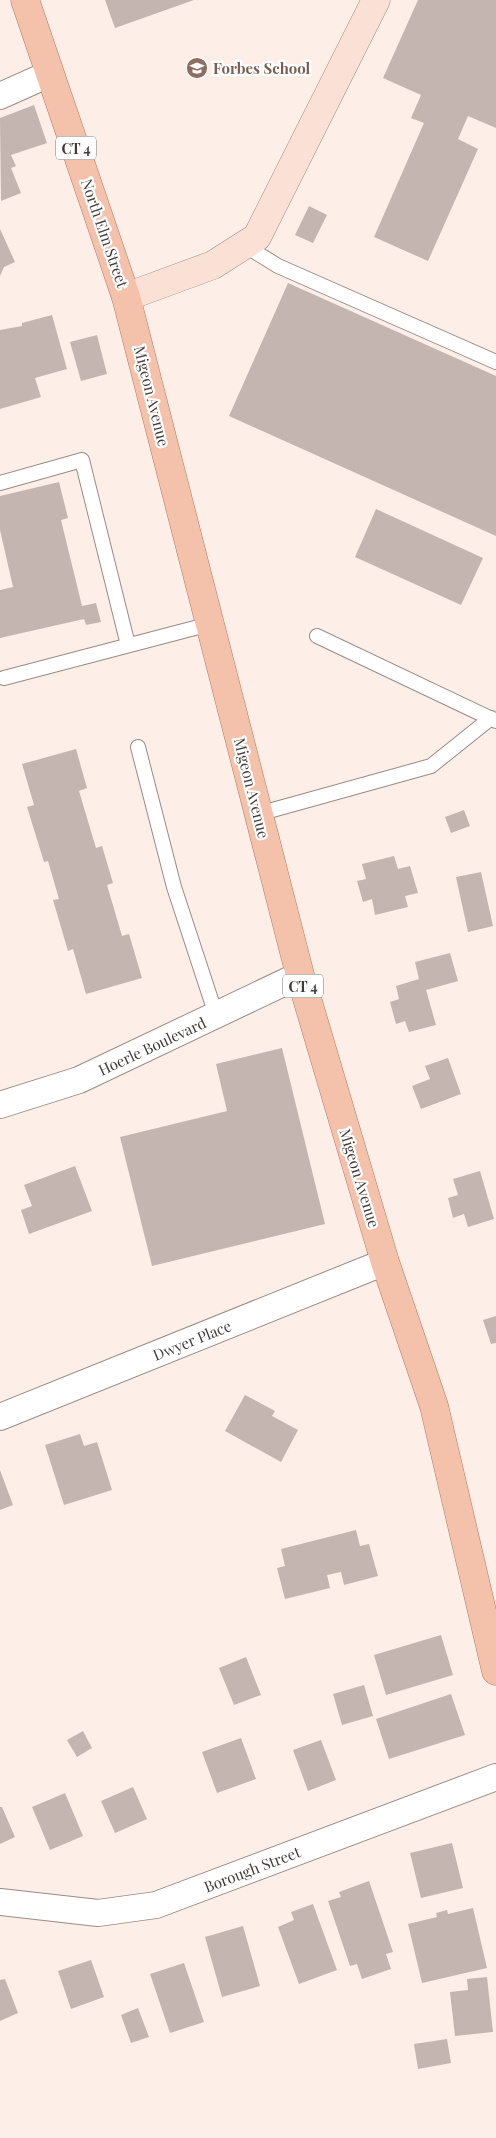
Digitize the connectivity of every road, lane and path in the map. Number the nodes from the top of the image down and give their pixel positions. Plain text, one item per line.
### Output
1 (25, 0) edge
2 (376, 0) edge
3 (49, 74) junction
4 (0, 96) edge
5 (244, 245) junction
6 (126, 297) junction
7 (496, 362) edge
8 (0, 483) edge
9 (210, 624) junction
10 (317, 636) dead end
11 (128, 645) junction
12 (4, 678) dead end
13 (494, 719) edge
14 (138, 748) dead end
15 (258, 814) junction
16 (300, 976) junction
17 (216, 1015) junction
18 (0, 1105) edge
19 (385, 1262) junction
20 (0, 1417) edge
21 (496, 1671) edge
22 (496, 1777) edge
23 (0, 1902) edge

1 - 3 main road, North Elm Street / CT 4
2 - 5 main road
3 - 4 street
3 - 6 main road, North Elm Street / CT 4
5 - 6 main road
5 - 7 lane
6 - 9 main road, Migeon Avenue / CT 4
8 - 11 lane
9 - 11 lane
9 - 15 main road, Migeon Avenue / CT 4
10 - 13 lane
11 - 12 lane
13 - 15 lane
14 - 17 lane
15 - 16 main road, Migeon Avenue / CT 4
16 - 17 street, Hoerle Boulevard
16 - 19 main road, Migeon Avenue / CT 4
17 - 18 street, Hoerle Boulevard
19 - 20 street, Dwyer Place
19 - 21 main road, Migeon Avenue / CT 4
22 - 23 street, Borough Street

